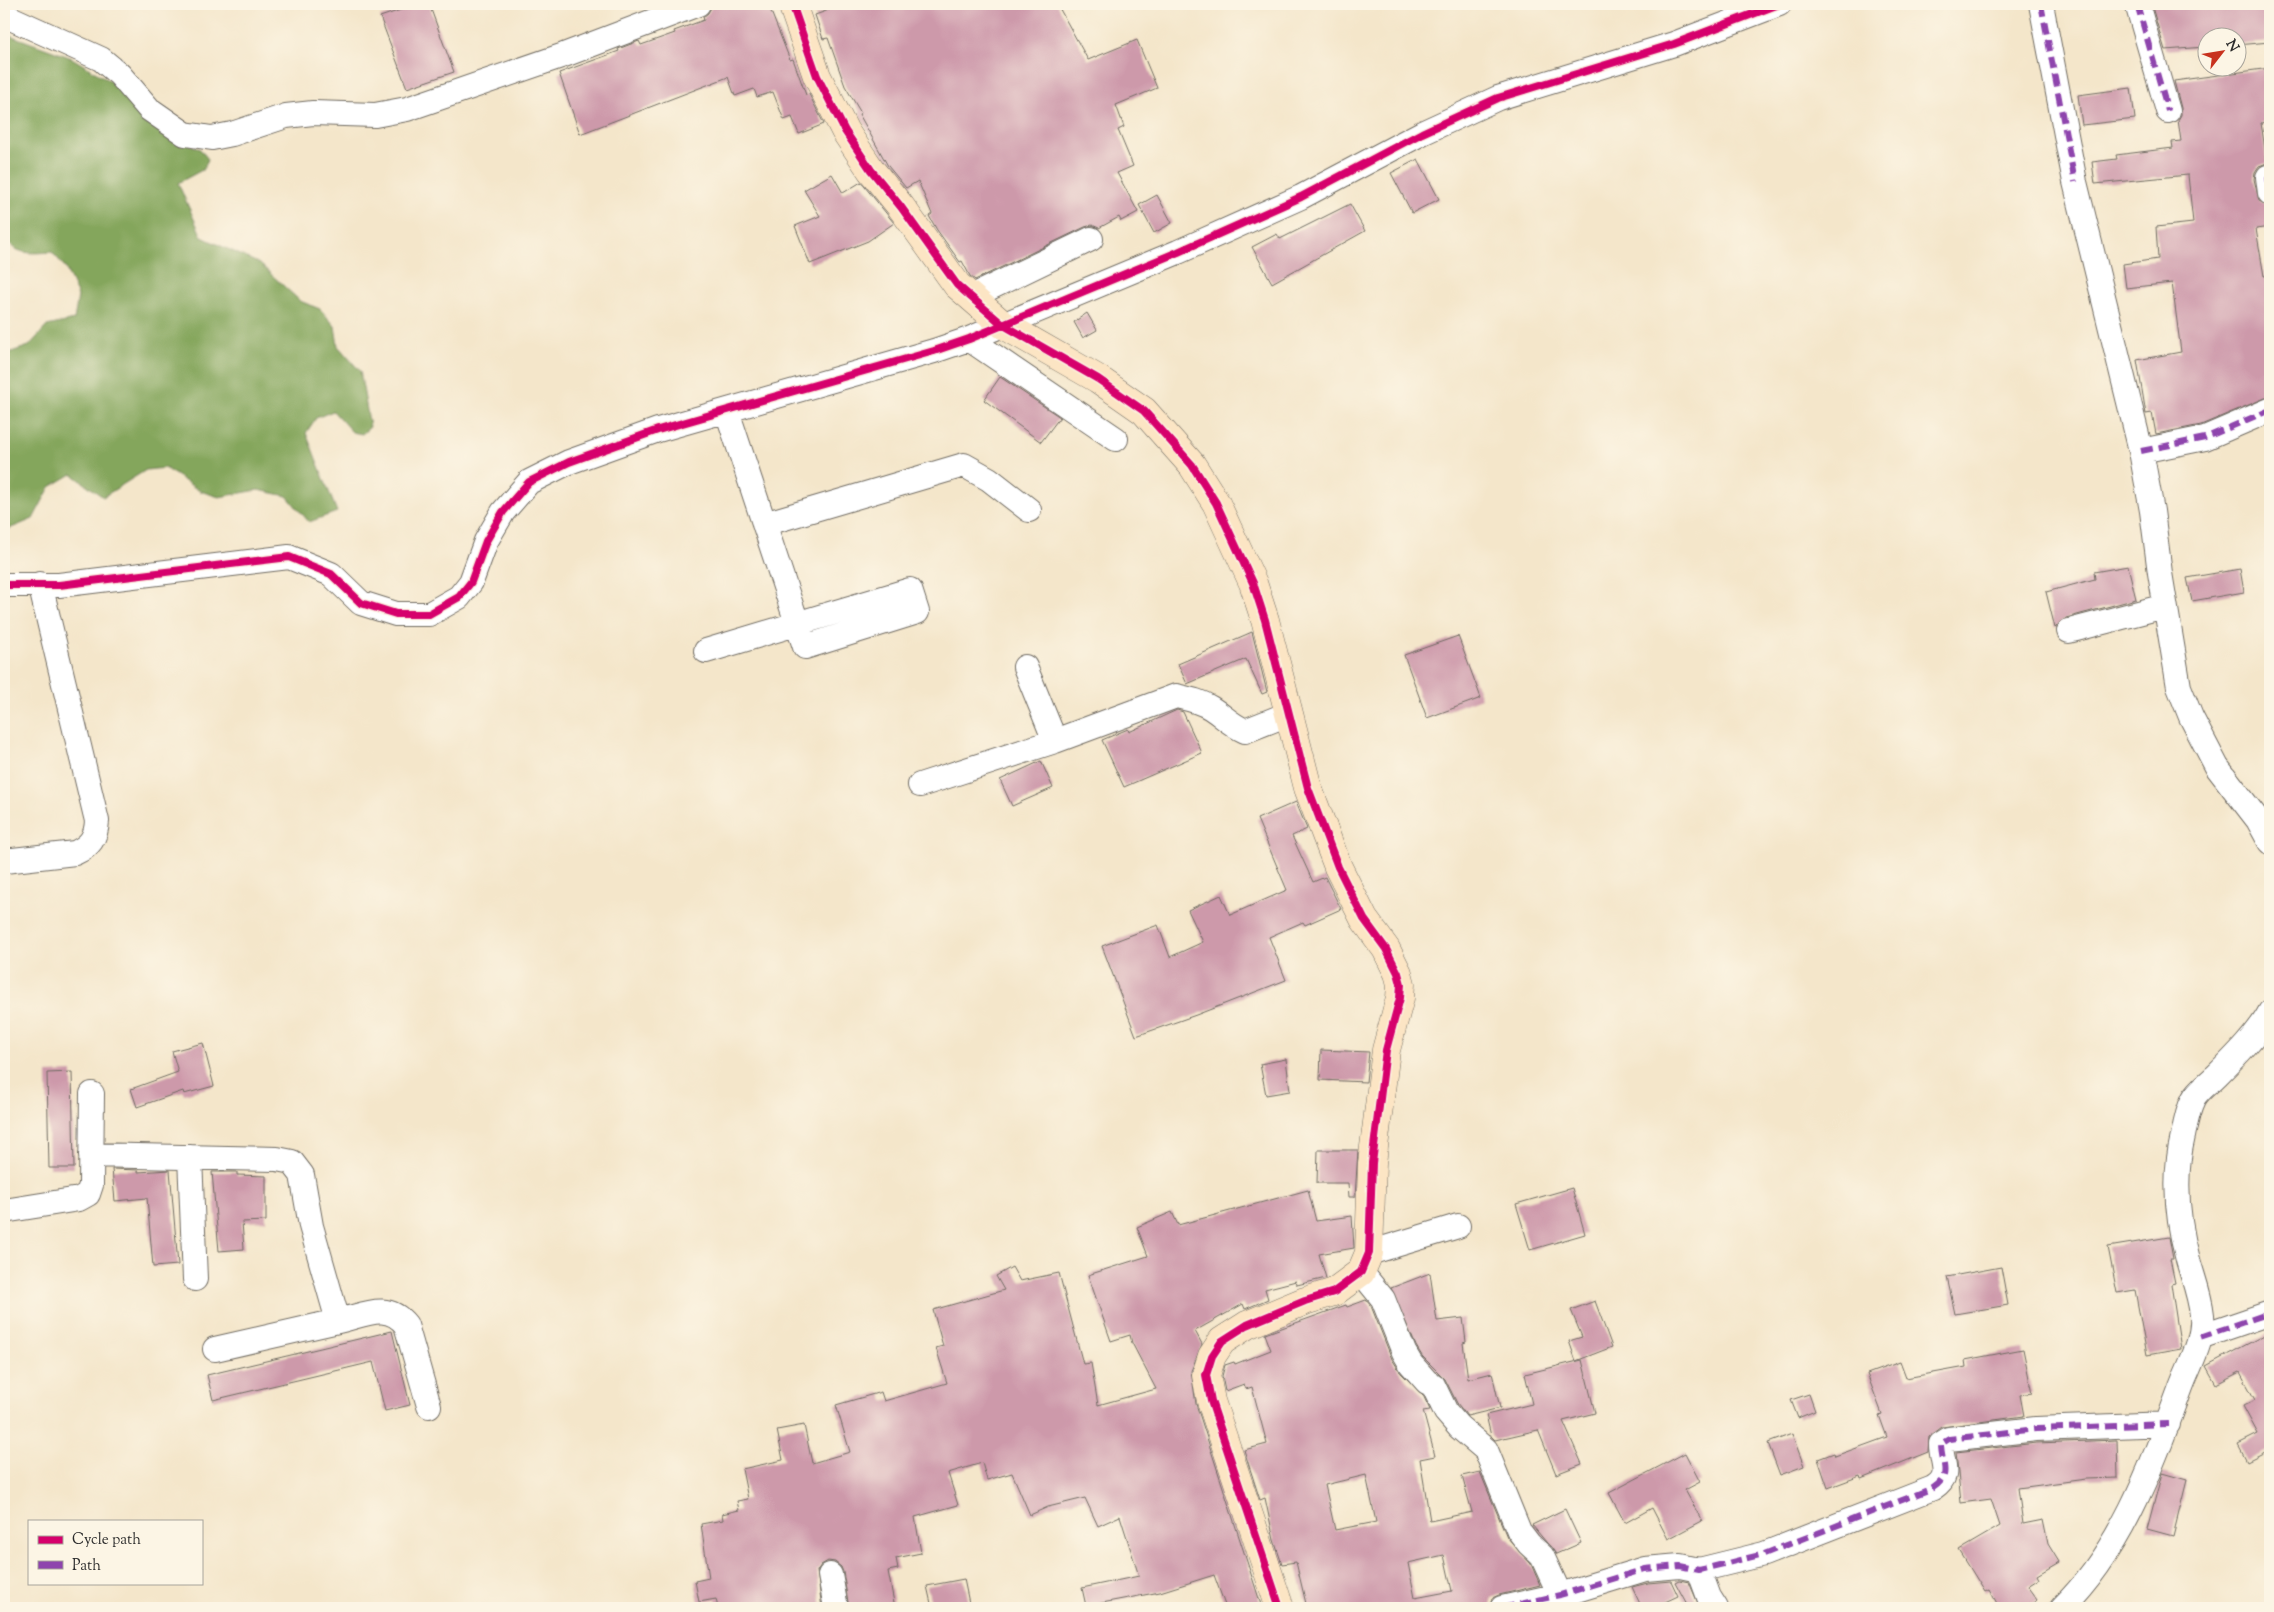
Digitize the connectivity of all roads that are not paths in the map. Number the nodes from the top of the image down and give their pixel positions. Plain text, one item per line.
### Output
1 (698, 4) edge
2 (792, 4) edge
3 (1780, 4) edge
4 (2042, 4) edge
5 (2137, 4) edge
6 (4, 15) edge
7 (2168, 111) dead end
8 (1091, 239) dead end
9 (971, 297) junction
10 (1002, 324) junction
11 (969, 339) junction
12 (2270, 410) edge
13 (727, 411) junction
14 (1116, 439) dead end
15 (2141, 451) junction
16 (1029, 510) dead end
17 (764, 524) junction
18 (40, 584) junction
19 (4, 585) edge
20 (2165, 606) junction
21 (2068, 631) dead end
22 (706, 651) dead end
23 (1026, 667) dead end
24 (1288, 714) junction
25 (1055, 741) junction
26 (920, 785) dead end
27 (2270, 842) edge
28 (4, 861) edge
29 (2270, 1012) edge
30 (92, 1094) dead end
31 (91, 1155) junction
32 (190, 1157) junction
33 (4, 1211) edge
34 (1458, 1226) dead end
35 (1365, 1263) junction
36 (196, 1279) dead end
37 (2270, 1313) edge
38 (338, 1320) junction
39 (2200, 1337) junction
40 (215, 1349) dead end
41 (429, 1406) dead end
42 (2168, 1424) junction
43 (1699, 1570) junction
44 (830, 1575) dead end
45 (1560, 1595) junction
46 (836, 1608) edge
47 (1280, 1608) edge
48 (1502, 1608) edge
49 (1716, 1608) edge
50 (2062, 1608) edge

1 - 6 street
2 - 9 street
3 - 10 street
4 - 15 street
5 - 7 street
8 - 9 street
9 - 10 street
10 - 11 street
10 - 24 street
11 - 13 street
11 - 14 street
12 - 15 street
13 - 17 street
13 - 18 street
15 - 20 street
16 - 17 street
17 - 22 street
18 - 19 street
18 - 28 street
20 - 21 street
20 - 27 street
23 - 25 street
24 - 25 street
24 - 35 street
25 - 26 street
29 - 39 street
30 - 31 street
31 - 32 street
31 - 33 street
32 - 36 street
32 - 38 street
34 - 35 street
35 - 45 street
35 - 47 street
37 - 39 street
38 - 40 street
38 - 41 street
39 - 42 street
42 - 43 street
42 - 50 street
43 - 45 street
43 - 49 street
44 - 46 street
45 - 48 street

